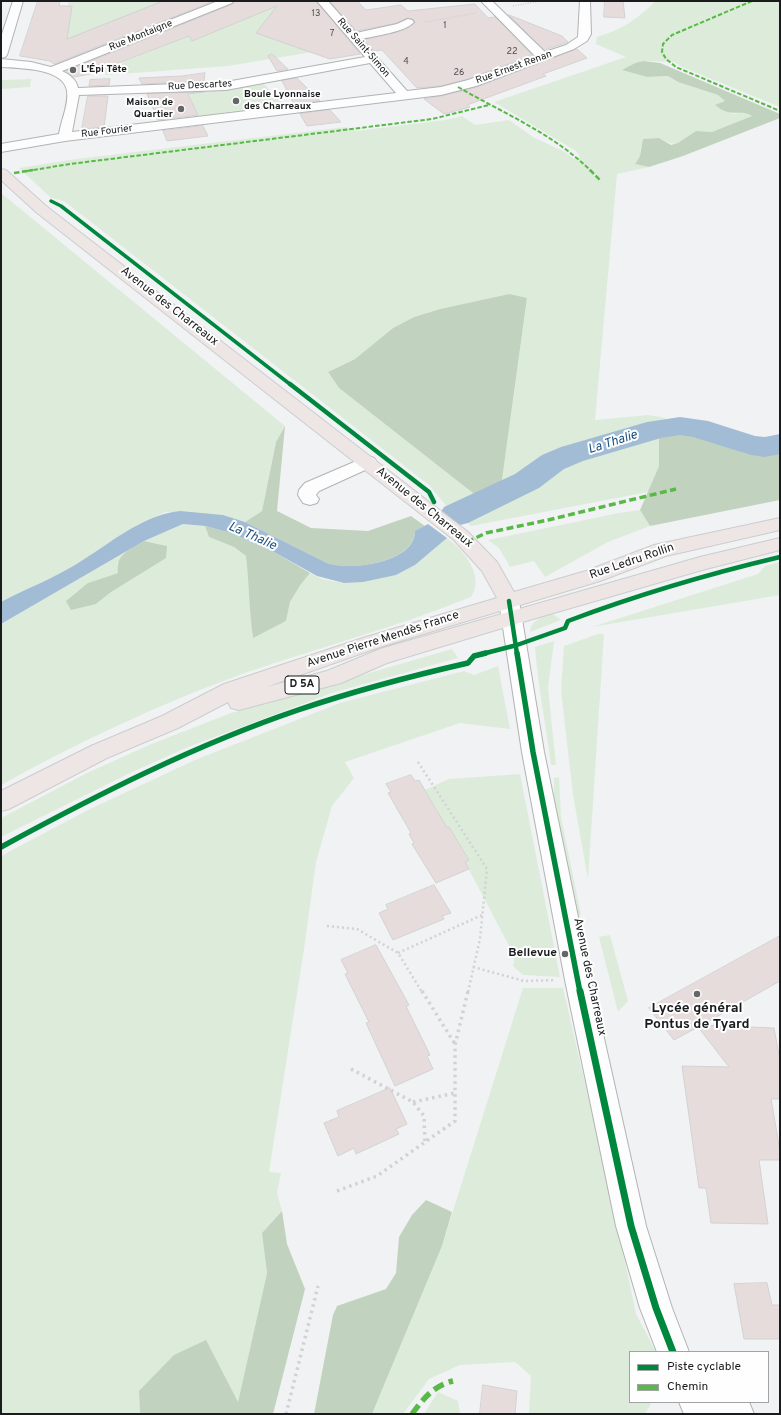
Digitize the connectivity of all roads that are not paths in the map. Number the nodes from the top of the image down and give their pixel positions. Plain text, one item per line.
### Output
1 (18, 1) edge
2 (228, 1) edge
3 (322, 1) edge
4 (486, 1) edge
5 (585, 1) edge
6 (408, 22) road end
7 (353, 37) junction
8 (1, 54) edge
9 (543, 57) junction
10 (372, 59) junction
11 (1, 63) edge
12 (53, 70) junction
13 (74, 92) junction
14 (404, 95) junction
15 (65, 137) junction
16 (1, 148) edge
17 (1, 173) edge
18 (368, 462) junction
19 (310, 499) dead end
20 (780, 524) edge
21 (780, 544) edge
22 (511, 609) junction
23 (1, 802) edge
24 (656, 1308) junction
25 (673, 1351) edge
26 (689, 1351) edge
27 (697, 1403) edge
28 (729, 1403) edge
29 (704, 1414) edge
30 (737, 1414) edge

1 - 8 street
2 - 12 street, Rue Montaigne
3 - 7 street, Rue Saint-Simon
4 - 9 street
5 - 9 street, Rue Ernest Renan
6 - 7 street
7 - 10 street, Rue Saint-Simon
9 - 14 street, Rue Ernest Renan
10 - 13 street, Rue Descartes
10 - 14 street, Rue Saint-Simon
11 - 12 street
12 - 13 street
13 - 15 street
14 - 15 street, Rue Fourier
15 - 16 street, Rue Fourier
17 - 18 main road, Avenue des Charreaux
18 - 19 street
18 - 22 main road, Avenue des Charreaux
20 - 22 main road, Rue Ledru Rollin
21 - 22 main road, Rue Ledru Rollin
22 - 23 main road, Avenue Pierre Mendès France / D 5A
22 - 24 street, Avenue des Charreaux
24 - 25 street, Avenue des Charreaux
24 - 26 street, Avenue des Charreaux
27 - 29 street
28 - 30 street

